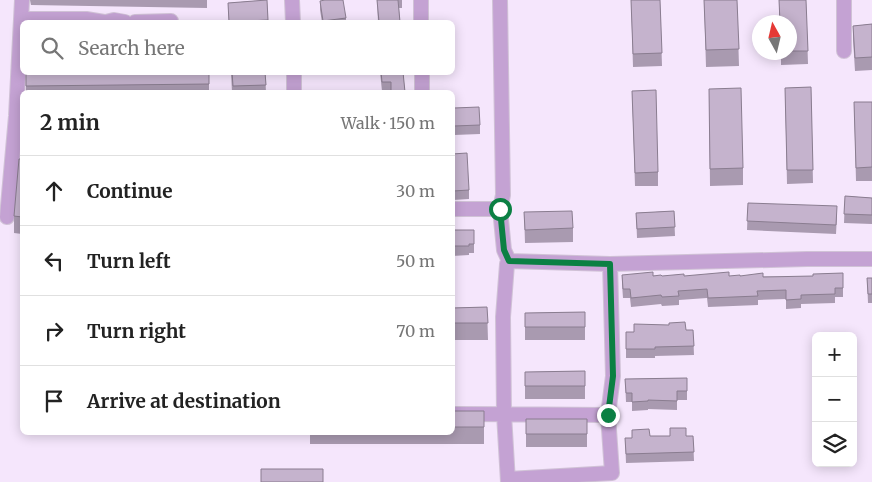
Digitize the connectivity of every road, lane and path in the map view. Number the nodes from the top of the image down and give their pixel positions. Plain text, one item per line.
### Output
1 (22, 0) edge
2 (292, 0) edge
3 (421, 0) edge
4 (500, 0) edge
5 (844, 0) edge
6 (21, 19) joint
7 (92, 20) edge
8 (293, 20) edge
9 (421, 20) edge
10 (844, 51) dead end
11 (20, 68) edge
12 (294, 75) edge
13 (422, 75) edge
14 (294, 90) edge
15 (422, 90) edge
16 (19, 116) edge
17 (500, 209) junction
18 (455, 210) edge
19 (8, 217) dead end
20 (872, 259) edge
21 (509, 261) junction
22 (610, 264) junction
23 (455, 414) edge
24 (504, 414) junction
25 (608, 415) junction
26 (508, 480) edge

1 - 6 street
2 - 8 street
3 - 9 street
4 - 17 street
5 - 10 street
6 - 7 street
11 - 16 street
12 - 14 street
13 - 15 street
16 - 19 street
17 - 18 street
17 - 21 street
20 - 22 street
21 - 22 street
21 - 24 street
22 - 25 street
23 - 24 street
24 - 25 street
24 - 26 street
25 - 26 street

